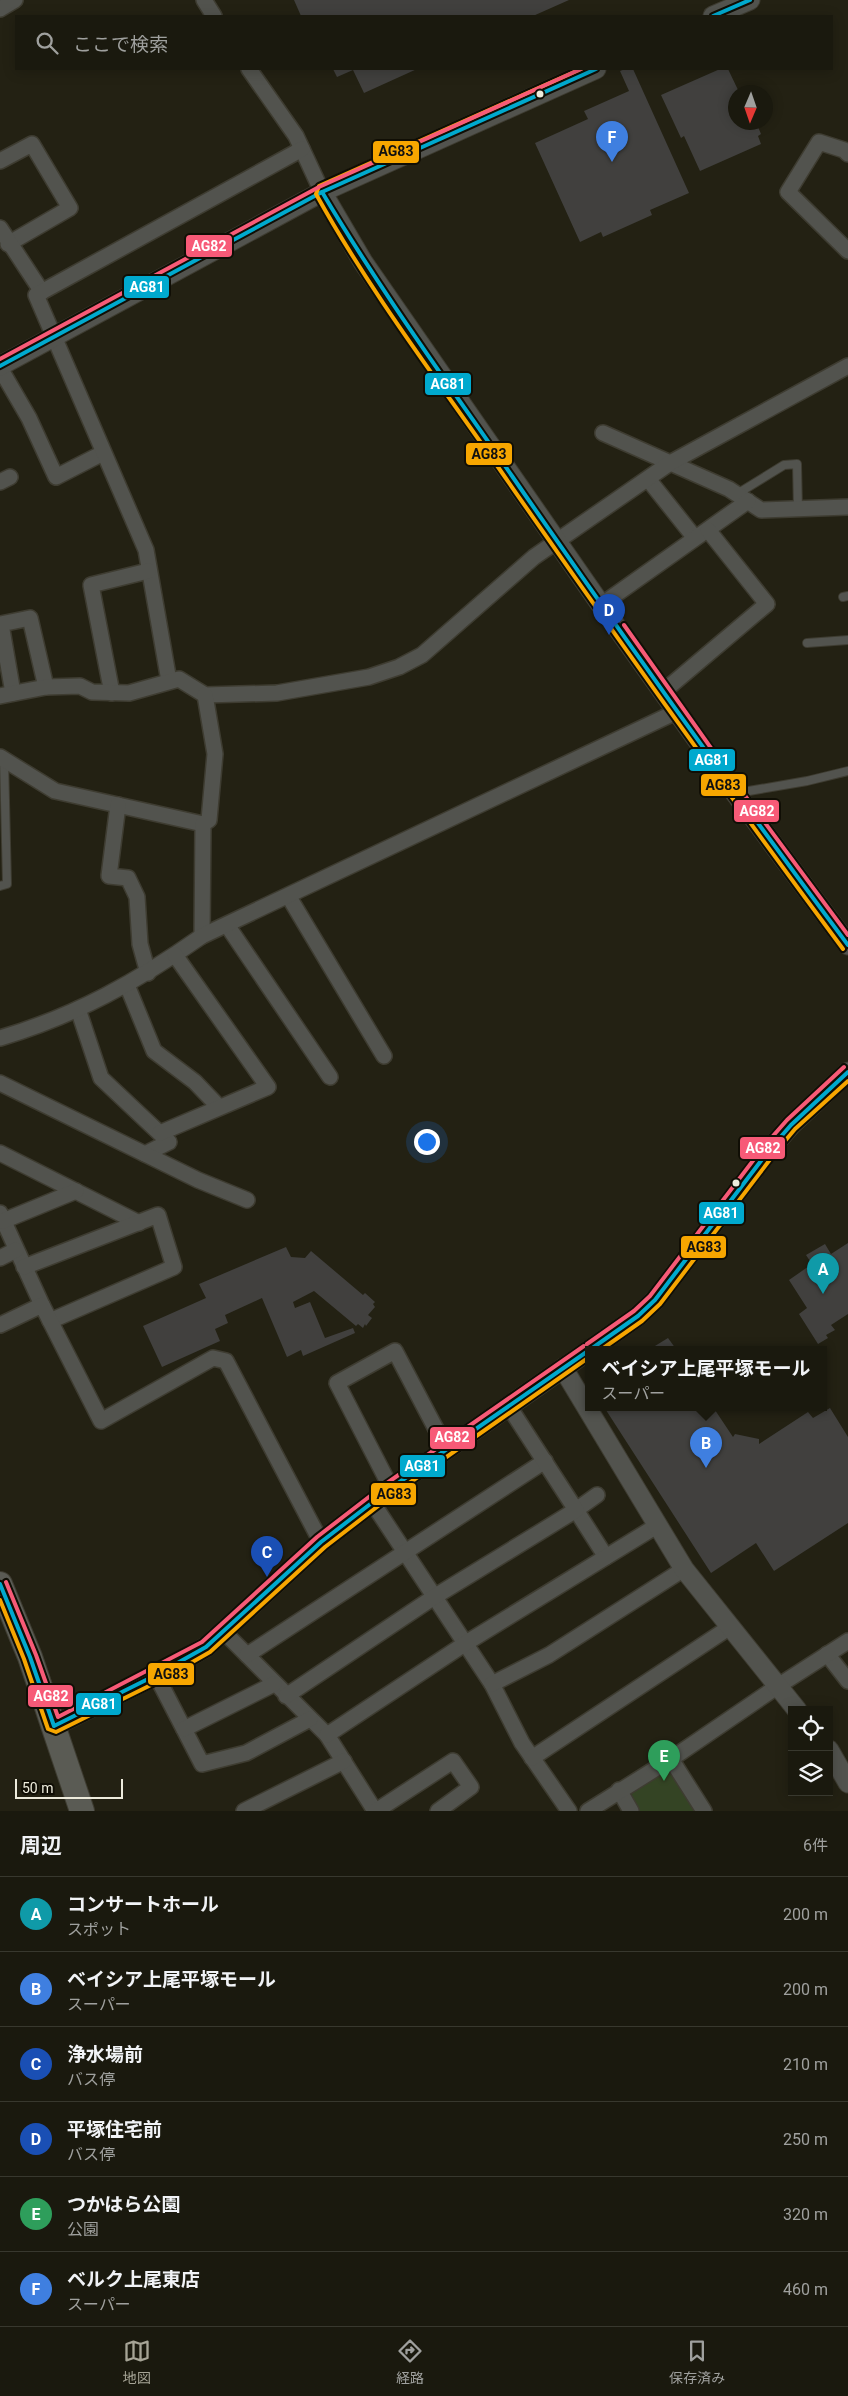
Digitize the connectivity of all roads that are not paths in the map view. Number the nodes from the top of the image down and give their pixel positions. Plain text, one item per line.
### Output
1 (15, 0) edge
2 (204, 0) edge
3 (750, 0) edge
4 (0, 9) edge
5 (213, 15) edge
6 (715, 15) edge
7 (250, 70) edge
8 (594, 70) edge
9 (302, 149) junction
10 (848, 154) edge
11 (0, 161) edge
12 (322, 192) junction
13 (0, 228) edge
14 (8, 244) junction
15 (848, 251) edge
16 (42, 292) junction
17 (53, 337) junction
18 (848, 366) edge
19 (0, 367) edge
20 (603, 433) dead end
21 (103, 453) junction
22 (670, 463) junction
23 (648, 478) junction
24 (743, 498) junction
25 (848, 507) edge
26 (798, 510) junction
27 (702, 534) junction
28 (558, 542) junction
29 (148, 571) junction
30 (602, 604) junction
31 (848, 640) edge
32 (807, 643) dead end
33 (170, 681) junction
34 (46, 687) junction
35 (664, 691) junction
36 (112, 693) junction
37 (6, 694) edge
38 (206, 695) junction
39 (678, 711) junction
40 (2, 758) edge
41 (848, 770) edge
42 (735, 793) junction
43 (118, 806) junction
44 (203, 824) junction
45 (0, 886) edge
46 (289, 897) junction
47 (227, 925) junction
48 (202, 936) junction
49 (848, 945) edge
50 (175, 955) junction
51 (148, 973) junction
52 (128, 985) junction
53 (78, 1009) junction
54 (0, 1038) edge
55 (384, 1056) dead end
56 (848, 1072) edge
57 (330, 1077) dead end
58 (0, 1083) edge
59 (219, 1108) junction
60 (160, 1133) junction
61 (0, 1153) edge
62 (145, 1154) junction
63 (76, 1191) junction
64 (247, 1200) dead end
65 (2, 1217) edge
66 (139, 1223) junction
67 (16, 1250) junction
68 (0, 1258) edge
69 (24, 1267) junction
70 (42, 1306) junction
71 (50, 1321) junction
72 (0, 1325) edge
73 (596, 1346) edge
74 (585, 1353) edge
75 (563, 1368) junction
76 (585, 1404) edge
77 (508, 1406) junction
78 (589, 1411) edge
79 (447, 1450) junction
80 (545, 1461) junction
81 (392, 1488) junction
82 (597, 1495) dead end
83 (372, 1502) junction
84 (576, 1510) junction
85 (658, 1525) junction
86 (321, 1542) junction
87 (405, 1553) junction
88 (606, 1557) junction
89 (684, 1569) junction
90 (0, 1584) edge
91 (434, 1598) junction
92 (730, 1627) junction
93 (224, 1632) junction
94 (848, 1641) edge
95 (466, 1643) junction
96 (828, 1654) junction
97 (247, 1655) junction
98 (156, 1675) junction
99 (848, 1681) edge
100 (274, 1684) junction
101 (492, 1684) junction
102 (778, 1686) junction
103 (286, 1696) junction
104 (794, 1706) edge
105 (310, 1719) junction
106 (54, 1726) junction
107 (184, 1729) junction
108 (328, 1735) junction
109 (830, 1751) edge
110 (532, 1758) junction
111 (671, 1759) junction
112 (344, 1761) junction
113 (848, 1780) edge
114 (619, 1790) junction
115 (82, 1811) edge
116 (244, 1811) edge
117 (376, 1811) edge
118 (438, 1811) edge
119 (569, 1811) edge
120 (588, 1811) edge
121 (631, 1811) edge
122 (704, 1811) edge

1 - 4 street
2 - 5 street
3 - 6 street
7 - 9 street
8 - 12 street
9 - 12 street
9 - 16 street
10 - 15 street
11 - 14 street
12 - 17 street
12 - 28 street
13 - 14 street
14 - 16 street
16 - 17 street
17 - 19 street
17 - 21 street
18 - 22 street
19 - 21 street
20 - 22 street
21 - 29 street
22 - 23 street
22 - 24 street
23 - 27 street
23 - 28 street
24 - 26 street
24 - 26 lane
24 - 27 street
25 - 26 street
27 - 30 street
27 - 35 street
28 - 30 street
28 - 38 street
29 - 33 street
29 - 36 street
30 - 35 street
31 - 32 lane
33 - 36 street
33 - 38 street
34 - 36 street
34 - 37 street
34 - 37 street
35 - 39 street
38 - 44 street
39 - 42 street
39 - 46 street
40 - 43 street
40 - 45 lane
41 - 42 lane
42 - 49 street
43 - 44 street
43 - 51 street
44 - 48 street
46 - 47 street
46 - 55 street
47 - 48 street
47 - 57 street
48 - 50 street
50 - 51 street
50 - 59 street
51 - 52 street
52 - 53 street
52 - 59 street
53 - 54 street
53 - 60 street
56 - 73 street
58 - 62 street
59 - 60 street
60 - 62 street
61 - 63 street
62 - 64 street
63 - 65 street
63 - 66 street
65 - 67 street
66 - 69 street
66 - 71 street
67 - 68 street
67 - 69 street
69 - 70 street
70 - 71 street
70 - 72 street
71 - 86 street
74 - 75 street
75 - 76 street
75 - 77 street
77 - 79 street
77 - 80 street
78 - 85 street
79 - 81 street
79 - 81 street
80 - 84 street
80 - 87 street
81 - 83 street
82 - 84 street
83 - 86 street
83 - 87 street
84 - 88 street
84 - 91 street
85 - 88 street
85 - 89 street
86 - 93 street
87 - 91 street
87 - 97 street
88 - 95 street
89 - 92 street
89 - 101 street
90 - 106 main road
91 - 95 street
91 - 103 street
92 - 102 street
92 - 110 street
93 - 97 street
93 - 98 street
94 - 96 street
95 - 101 street
95 - 108 street
96 - 99 street
96 - 102 street
97 - 100 street
98 - 106 street
98 - 107 street
100 - 103 street
100 - 107 street
101 - 110 street
102 - 104 street
102 - 111 street
103 - 105 street
105 - 107 street
105 - 108 street
106 - 115 main road
108 - 112 street
109 - 113 street
110 - 119 street
111 - 114 street
111 - 122 street
112 - 116 street
112 - 117 street
114 - 120 street
114 - 121 street
117 - 118 street

